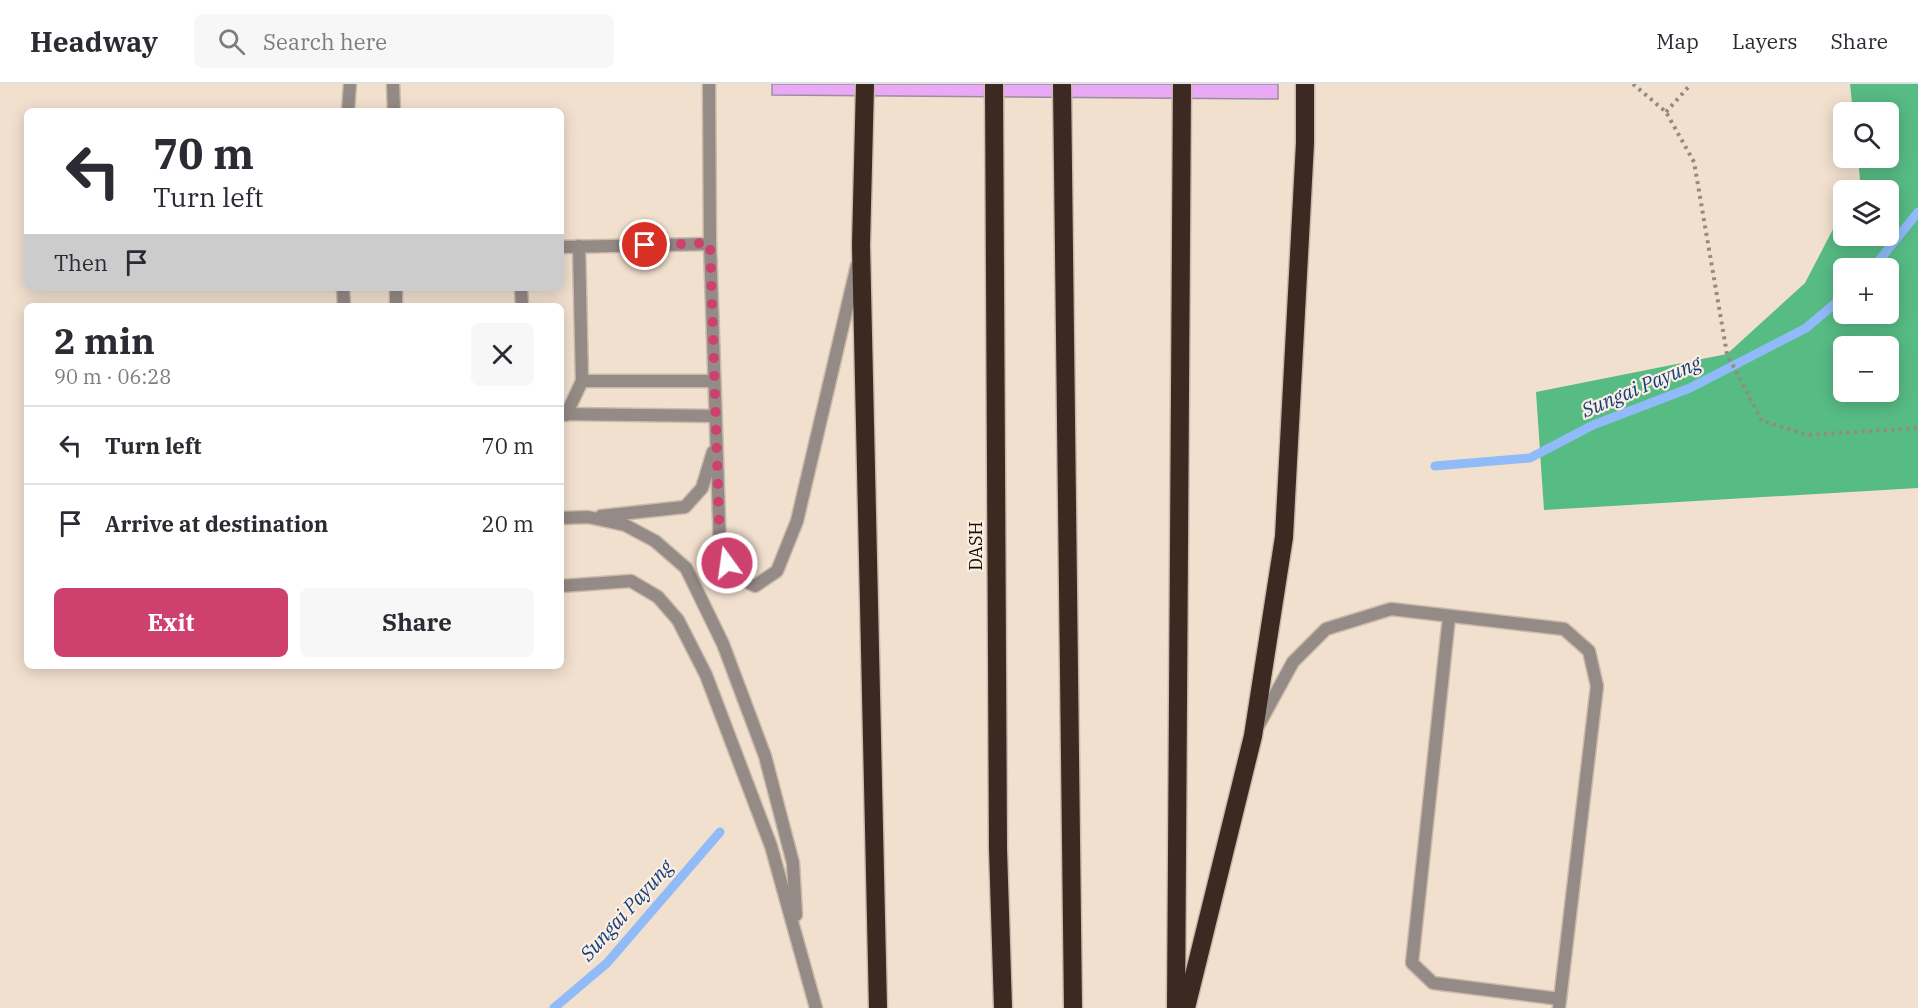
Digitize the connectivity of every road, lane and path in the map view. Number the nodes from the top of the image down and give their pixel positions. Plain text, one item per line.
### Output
1 (350, 84) edge
2 (393, 84) edge
3 (709, 84) edge
4 (865, 84) edge
5 (993, 84) edge
6 (1062, 84) edge
7 (1182, 84) edge
8 (1305, 84) edge
9 (1633, 84) edge
10 (1691, 84) edge
11 (348, 108) edge
12 (393, 108) edge
13 (1666, 112) junction
14 (710, 243) junction
15 (861, 245) junction
16 (579, 246) junction
17 (564, 247) edge
18 (582, 381) junction
19 (714, 381) junction
20 (564, 415) edge
21 (715, 416) junction
22 (1918, 428) edge
23 (716, 443) junction
24 (588, 517) junction
25 (564, 518) edge
26 (564, 586) edge
27 (1449, 617) junction
28 (1253, 736) junction
29 (797, 937) junction
30 (1560, 1003) edge
31 (816, 1008) edge
32 (878, 1008) edge
33 (1003, 1008) edge
34 (1072, 1008) edge
35 (1176, 1008) edge
36 (1186, 1008) edge

1 - 11 lane
2 - 12 lane
3 - 14 lane
4 - 15 highway
5 - 33 highway, DASH
6 - 34 highway
7 - 35 highway
8 - 28 highway
9 - 13 path
10 - 13 path
13 - 22 path
14 - 16 lane
14 - 19 lane
15 - 23 lane
15 - 32 highway
16 - 17 lane
16 - 18 lane
18 - 19 lane
18 - 20 lane
19 - 21 lane
20 - 21 lane
21 - 23 lane
23 - 24 lane
24 - 25 lane
24 - 29 lane
26 - 29 lane
27 - 28 lane
27 - 30 lane
27 - 30 lane
28 - 36 highway
29 - 31 lane

